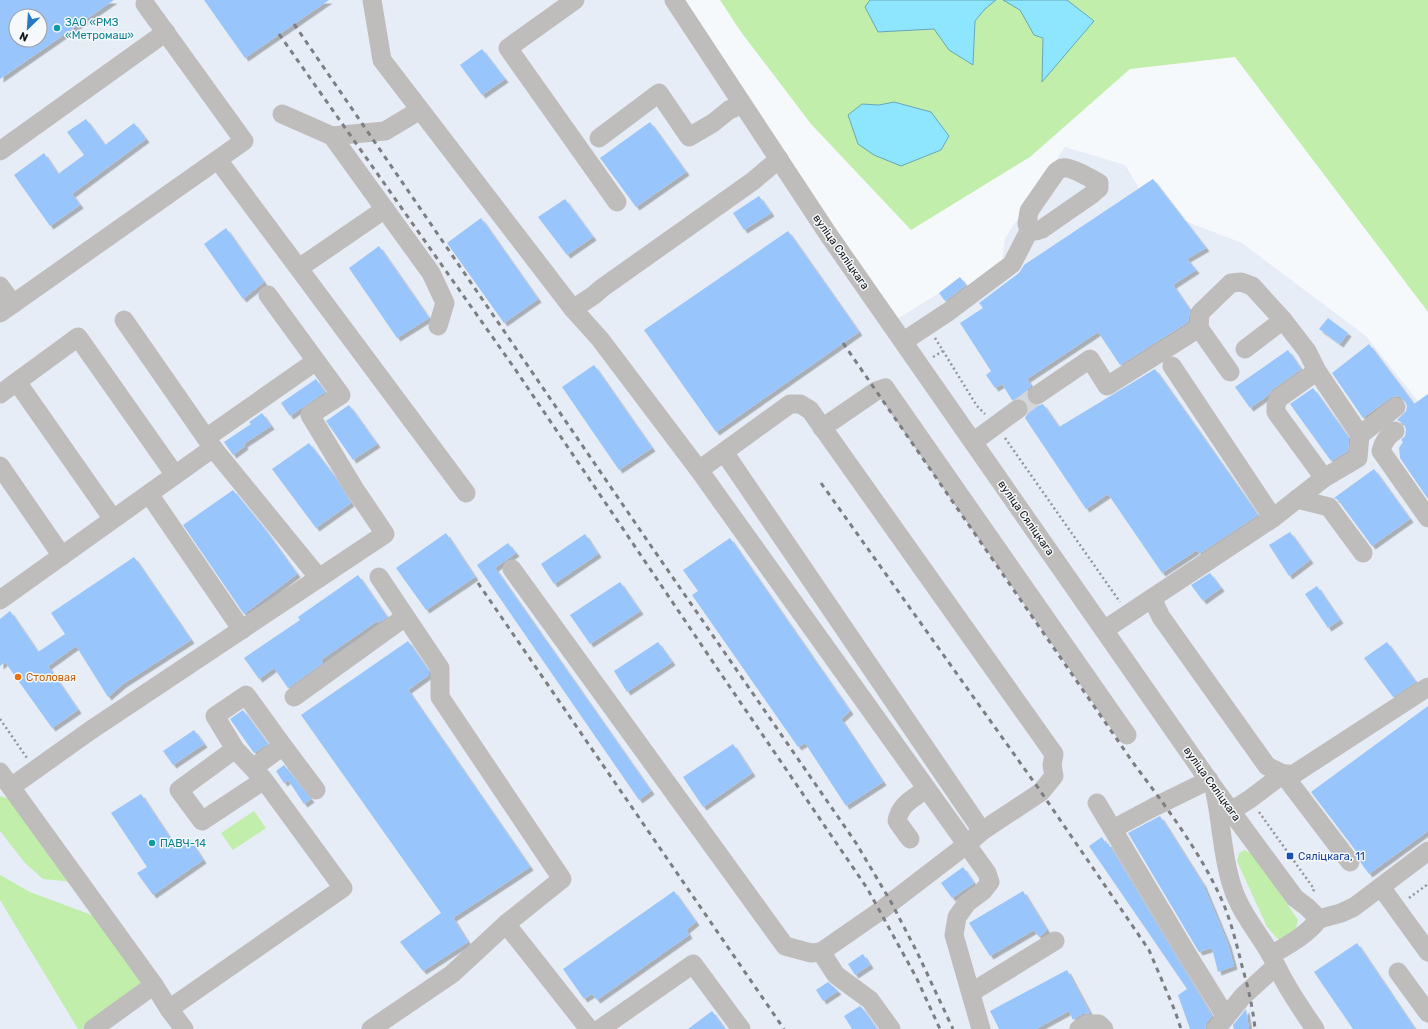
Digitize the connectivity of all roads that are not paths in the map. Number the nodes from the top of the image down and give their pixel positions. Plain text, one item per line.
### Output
1 (372, 0) edge
2 (575, 0) edge
3 (674, 0) edge
4 (145, 4) dead end
5 (166, 32) junction
6 (742, 104) junction
7 (420, 110) junction
8 (282, 114) dead end
9 (332, 136) junction
10 (599, 138) dead end
11 (0, 151) edge
12 (779, 159) junction
13 (218, 160) junction
14 (617, 202) dead end
15 (385, 209) junction
16 (1029, 231) dead end
17 (299, 268) junction
18 (0, 286) edge
19 (268, 295) dead end
20 (6, 309) edge
21 (573, 309) junction
22 (124, 320) dead end
23 (1283, 320) junction
24 (438, 326) dead end
25 (1199, 328) junction
26 (904, 342) junction
27 (1245, 349) dead end
28 (316, 361) junction
29 (1172, 366) dead end
30 (1318, 371) junction
31 (1230, 372) dead end
32 (17, 382) junction
33 (0, 394) edge
34 (1037, 395) tunnel mouth
35 (1396, 407) dead end
36 (1018, 409) tunnel mouth
37 (822, 428) junction
38 (1395, 431) dead end
39 (1360, 435) junction
40 (973, 442) junction
41 (209, 443) junction
42 (724, 452) junction
43 (0, 466) edge
44 (700, 470) junction
45 (175, 475) junction
46 (1324, 478) junction
47 (466, 492) dead end
48 (149, 494) junction
49 (1297, 499) junction
50 (1273, 518) junction
51 (1428, 518) edge
52 (113, 519) junction
53 (1363, 553) dead end
54 (62, 556) junction
55 (512, 569) dead end
56 (319, 578) junction
57 (379, 578) dead end
58 (1152, 598) junction
59 (0, 600) edge
60 (406, 617) junction
61 (242, 630) junction
62 (1104, 630) junction
63 (1428, 687) edge
64 (294, 696) dead end
65 (1127, 735) dead end
66 (283, 746) junction
67 (235, 749) junction
68 (0, 772) edge
69 (259, 774) junction
70 (1283, 774) junction
71 (1211, 784) junction
72 (11, 788) junction
73 (926, 789) junction
74 (316, 790) dead end
75 (1097, 803) dead end
76 (1231, 811) junction
77 (1113, 829) junction
78 (982, 831) junction
79 (910, 839) dead end
80 (966, 845) junction
81 (1428, 852) edge
82 (1350, 862) dead end
83 (1381, 887) junction
84 (1313, 913) junction
85 (506, 924) junction
86 (1055, 941) dead end
87 (821, 952) junction
88 (1428, 952) edge
89 (1274, 961) junction
90 (1398, 972) dead end
91 (154, 985) junction
92 (972, 992) junction
93 (170, 1009) junction
94 (1428, 1013) edge
95 (1221, 1023) edge
96 (93, 1029) edge
97 (184, 1029) edge
98 (371, 1029) edge
99 (589, 1029) edge
100 (600, 1029) edge
101 (741, 1029) edge
102 (891, 1029) edge
103 (981, 1029) edge
104 (1079, 1029) edge
105 (1104, 1029) edge
106 (1315, 1029) edge

1 - 7 street
2 - 14 street
3 - 6 street, вуліца Сяліцкага
4 - 5 street
5 - 11 street
5 - 13 street
6 - 10 street
6 - 12 street, вуліца Сяліцкага
7 - 9 street
7 - 21 street
8 - 9 street
9 - 15 street
12 - 21 street
12 - 26 street, вуліца Сяліцкага
13 - 17 street
13 - 20 street
15 - 17 street
15 - 24 street
16 - 26 street
17 - 47 street
18 - 20 street
19 - 28 street
21 - 44 street
22 - 41 street
23 - 25 street
23 - 27 street
23 - 30 street
25 - 31 street
25 - 34 street
26 - 40 street, вуліца Сяліцкага
28 - 41 street
28 - 56 street
29 - 50 street
30 - 39 street
30 - 46 street
32 - 33 street
32 - 45 street
32 - 52 street
35 - 39 street
36 - 40 street
37 - 42 street
37 - 65 street
37 - 78 street
38 - 51 street
39 - 46 street
40 - 62 street, вуліца Сяліцкага
41 - 45 street
41 - 56 street
42 - 44 street
42 - 78 street
43 - 54 street
44 - 73 street
45 - 48 street
46 - 49 street
48 - 52 street
48 - 61 street
49 - 50 street
49 - 53 street
50 - 58 street
52 - 54 street
54 - 59 street
55 - 87 street
56 - 61 street
57 - 60 street
58 - 62 street
58 - 70 street
60 - 64 street
60 - 85 street
61 - 72 street
62 - 71 street, вуліца Сяліцкага
63 - 70 street
66 - 67 street
66 - 69 street
66 - 74 street
67 - 69 street
67 - 69 street
68 - 72 street
69 - 93 street
70 - 76 street
70 - 82 street
71 - 76 street, вуліца Сяліцкага
71 - 77 street
71 - 89 street
72 - 91 street
73 - 79 street
73 - 80 street
75 - 77 street
76 - 84 street, вуліца Сяліцкага
77 - 95 street
78 - 80 street
80 - 87 street
80 - 92 street
81 - 83 street
83 - 84 street
83 - 88 street
84 - 89 street
85 - 98 street
85 - 99 street
86 - 92 street
87 - 102 street
89 - 95 street
89 - 106 street
90 - 94 street
91 - 93 street
91 - 96 street
92 - 103 street
93 - 97 street
100 - 101 street
104 - 105 street

